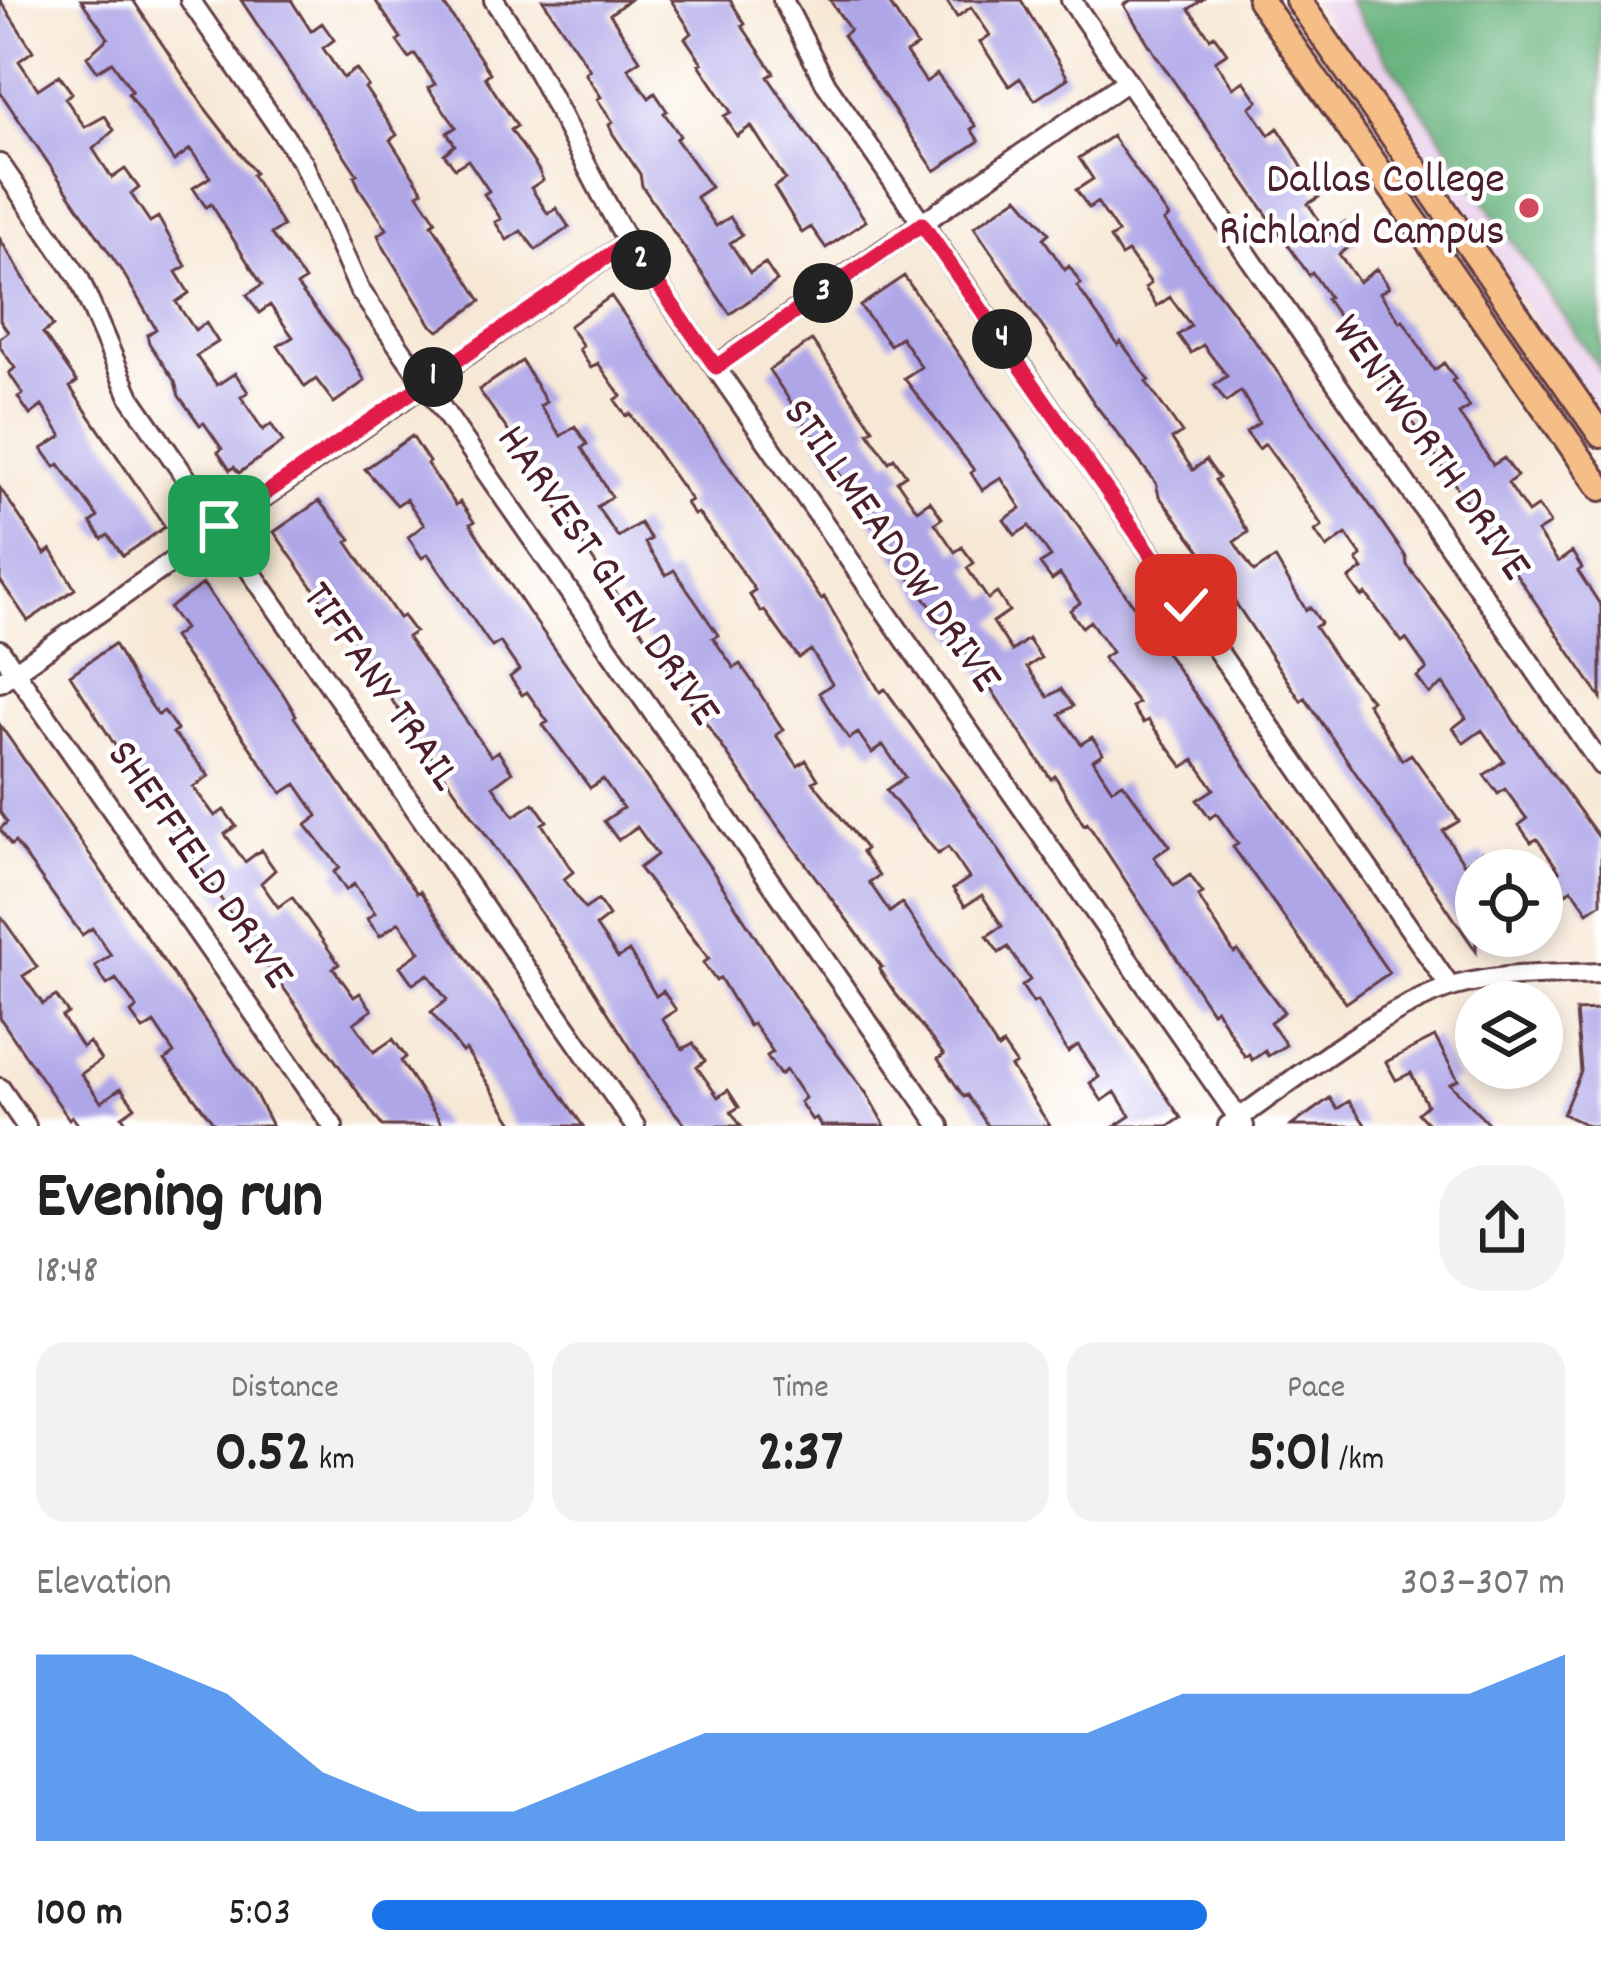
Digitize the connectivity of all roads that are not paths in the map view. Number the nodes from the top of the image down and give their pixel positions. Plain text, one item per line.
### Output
1 (190, 0) edge
2 (494, 0) edge
3 (783, 0) edge
4 (1071, 0) edge
5 (1260, 0) edge
6 (1298, 0) edge
7 (1127, 81) junction
8 (0, 164) edge
9 (922, 224) junction
10 (628, 242) junction
11 (716, 367) junction
12 (424, 383) junction
13 (1601, 435) edge
14 (1601, 488) edge
15 (219, 526) junction
16 (0, 650) edge
17 (8, 677) edge
18 (1601, 766) edge
19 (1601, 973) edge
20 (1475, 981) edge
21 (1455, 986) edge
22 (1450, 987) junction
23 (0, 1088) edge
24 (1237, 1124) edge
25 (26, 1126) edge
26 (333, 1126) edge
27 (634, 1126) edge
28 (940, 1126) edge

1 - 12 street, HARVEST GLEN DRIVE
2 - 10 street, STILLMEADOW DRIVE
3 - 9 street
4 - 7 street, WENTWORTH DRIVE
5 - 14 main road
6 - 13 main road
7 - 9 street
7 - 18 street, WENTWORTH DRIVE
8 - 15 street, TIFFANY TRAIL
9 - 11 street
9 - 22 street
10 - 11 street, STILLMEADOW DRIVE
10 - 12 street
11 - 24 street, STILLMEADOW DRIVE
12 - 15 street
12 - 28 street, HARVEST GLEN DRIVE
15 - 17 street
15 - 27 street, TIFFANY TRAIL
16 - 17 street, SHEFFIELD DRIVE
17 - 26 street, SHEFFIELD DRIVE
19 - 20 street
21 - 22 street
22 - 24 street
23 - 25 street

